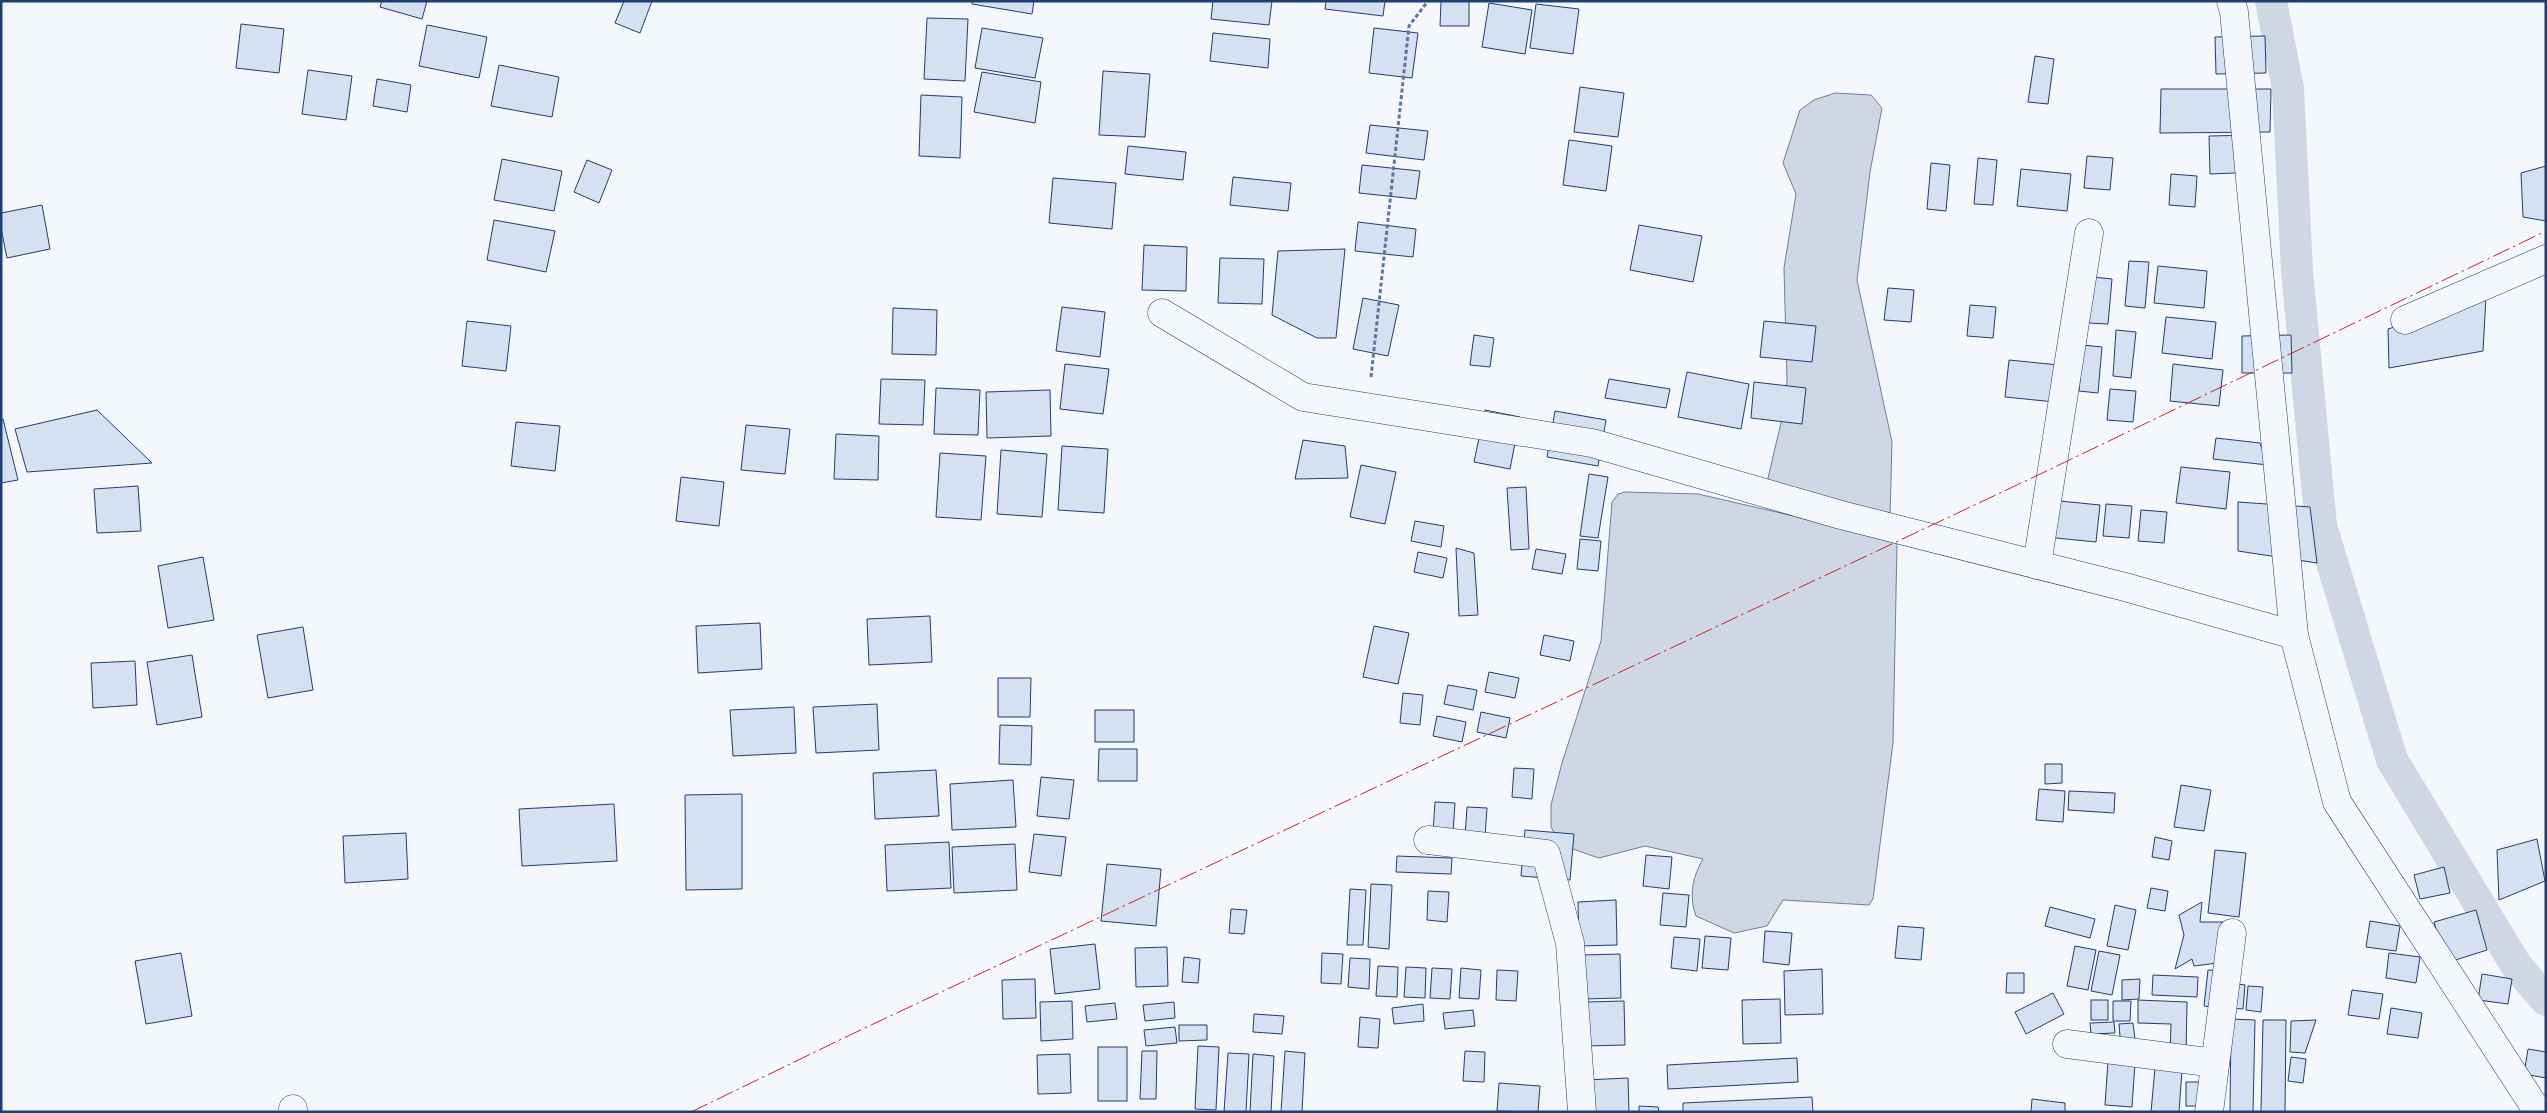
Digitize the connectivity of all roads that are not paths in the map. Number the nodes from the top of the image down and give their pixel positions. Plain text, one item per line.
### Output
1 (2231, 1) edge
2 (2089, 233) dead end
3 (2546, 259) edge
4 (1162, 313) dead end
5 (2405, 320) dead end
6 (2037, 565) junction
7 (2294, 635) junction
8 (1428, 840) dead end
9 (2232, 933) dead end
10 (2067, 1044) dead end
11 (2215, 1063) junction
12 (1582, 1112) edge
13 (2209, 1112) edge
14 (2538, 1112) edge

1 - 7 street
2 - 6 street
3 - 5 street
4 - 6 street
6 - 7 street
7 - 14 street
8 - 12 street
9 - 11 street
10 - 11 street
11 - 13 street

